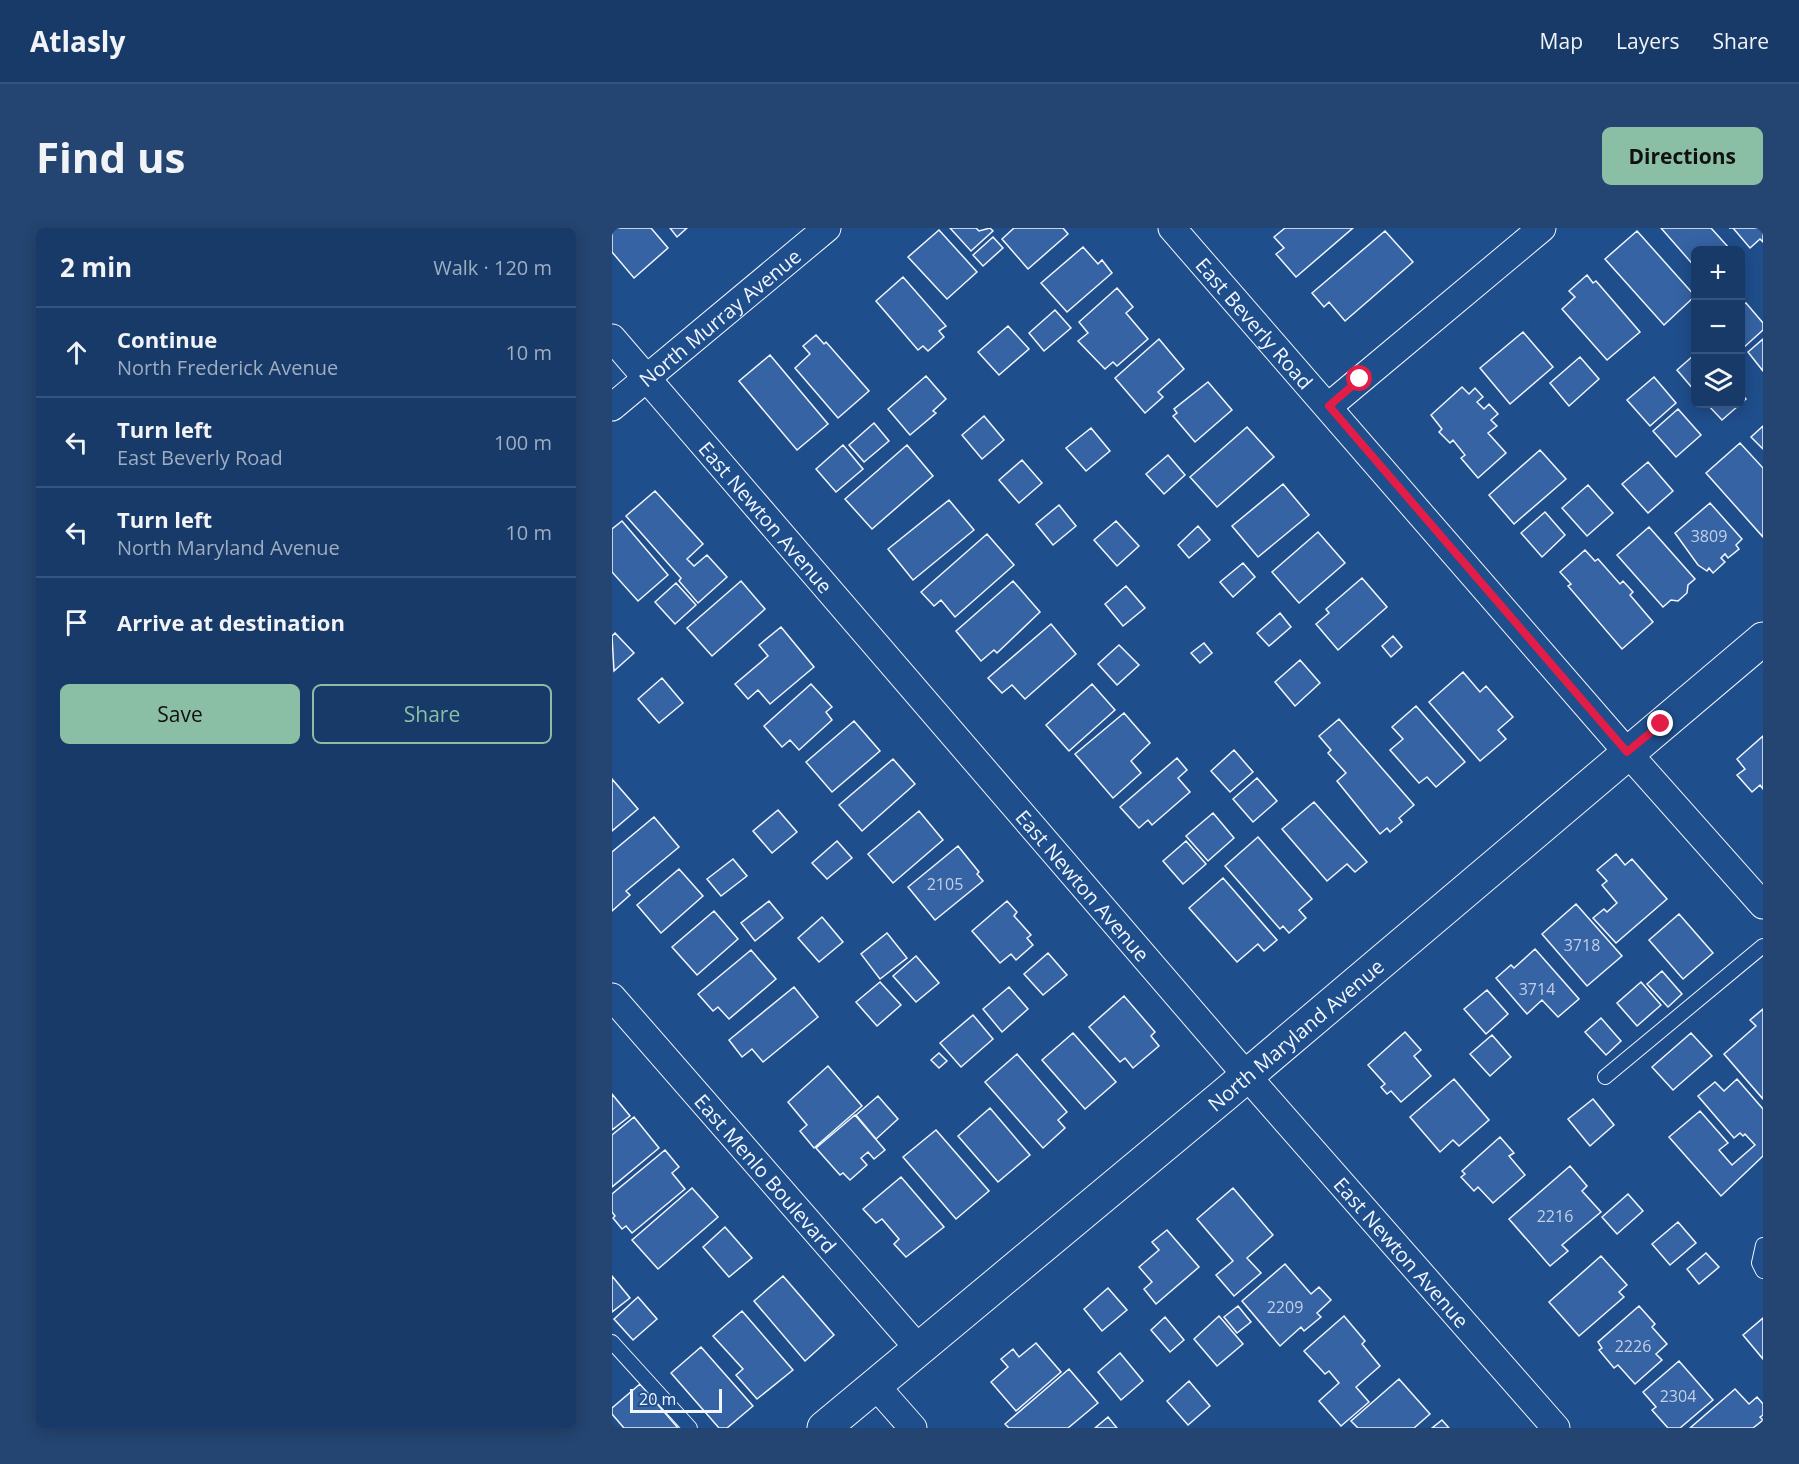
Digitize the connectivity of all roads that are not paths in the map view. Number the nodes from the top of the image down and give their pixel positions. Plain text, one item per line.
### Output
1 (827, 228) edge
2 (1172, 228) edge
3 (1542, 228) edge
4 (612, 338) edge
5 (647, 378) junction
6 (1329, 406) junction
7 (612, 407) edge
8 (1763, 639) edge
9 (1627, 752) junction
10 (1763, 905) edge
11 (1763, 946) edge
12 (612, 997) edge
13 (1246, 1076) junction
14 (1605, 1077) dead end
15 (1763, 1245) edge
16 (1763, 1271) edge
17 (612, 1342) edge
18 (919, 1349) junction
19 (876, 1386) junction
20 (690, 1428) edge
21 (824, 1428) edge
22 (912, 1428) edge
23 (1556, 1428) edge

1 - 5 street, North Murray Avenue
2 - 6 street, East Beverly Road
3 - 6 street
4 - 5 street, East Newton Avenue
5 - 7 street, North Murray Avenue
5 - 13 street, East Newton Avenue
6 - 9 street, East Beverly Road
8 - 9 street, North Maryland Avenue
9 - 10 street, East Beverly Road
9 - 13 street, North Maryland Avenue
11 - 14 lane
12 - 18 street, East Menlo Boulevard
13 - 18 street, North Maryland Avenue
13 - 23 street, East Newton Avenue
15 - 16 lane
17 - 20 lane
18 - 19 street, North Maryland Avenue
19 - 21 street, North Maryland Avenue
19 - 22 street

